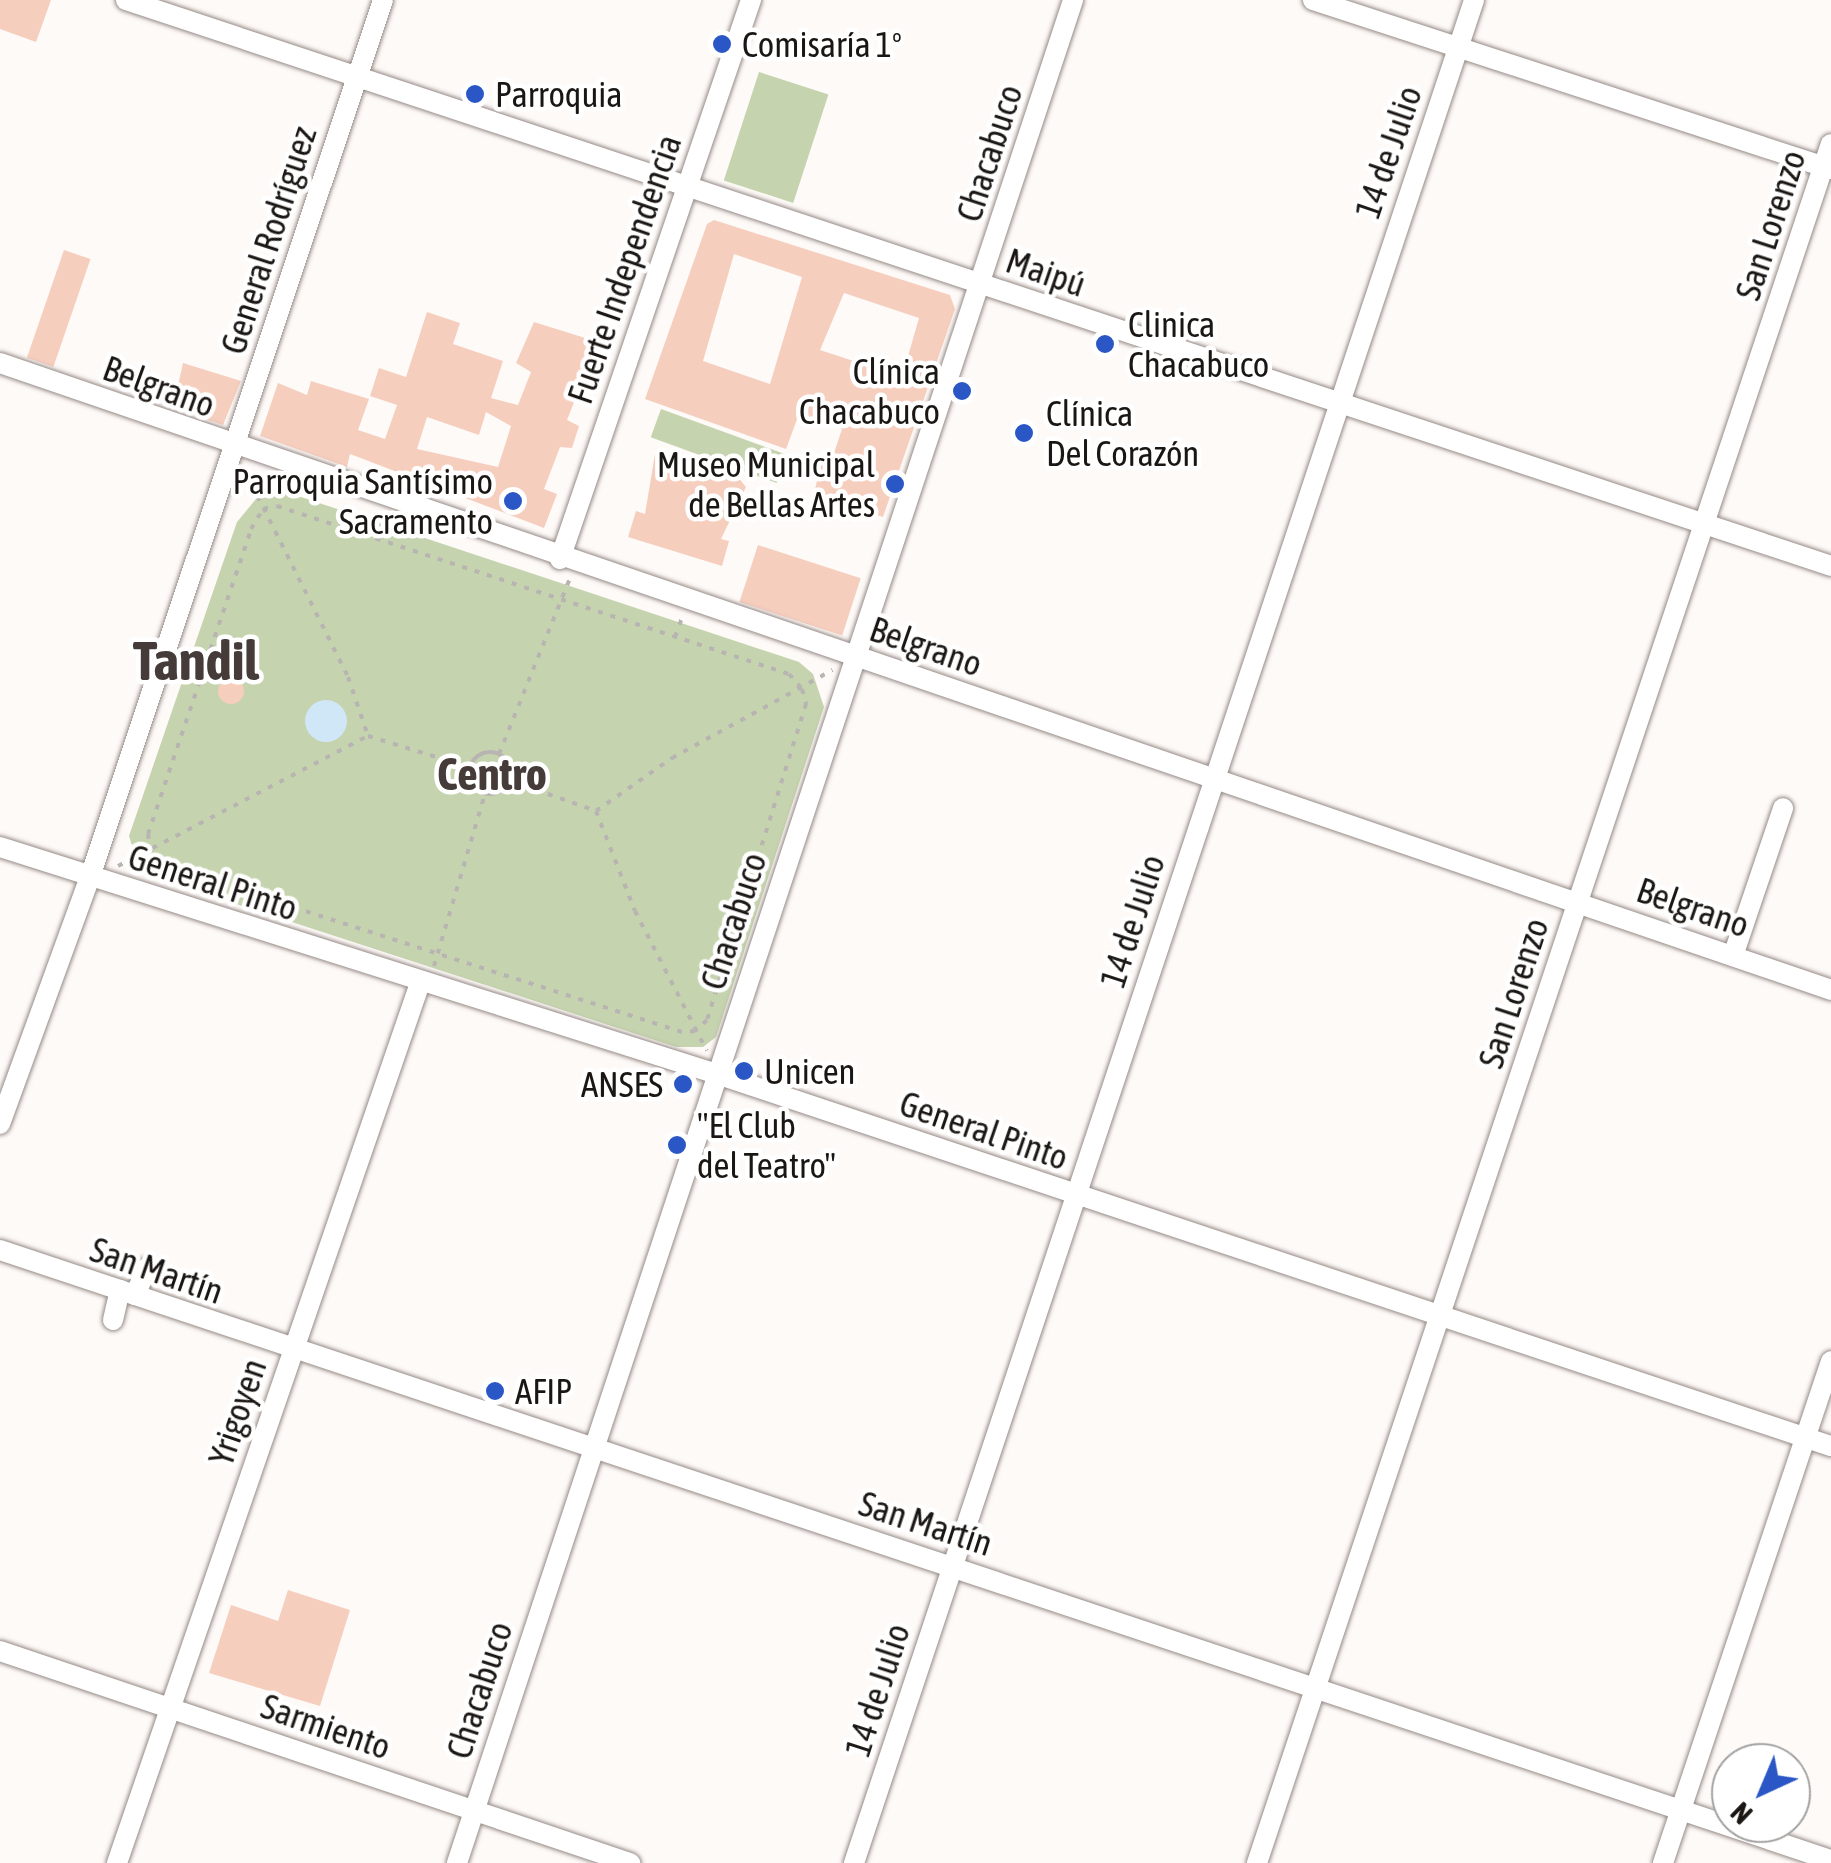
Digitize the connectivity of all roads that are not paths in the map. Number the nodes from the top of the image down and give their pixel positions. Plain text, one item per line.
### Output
1 (126, 0) edge
2 (383, 0) edge
3 (751, 0) edge
4 (1073, 0) edge
5 (1313, 0) edge
6 (1474, 0) edge
7 (1458, 48) junction
8 (356, 76) junction
9 (1831, 144) edge
10 (1827, 167) edge
11 (686, 185) junction
12 (981, 284) junction
13 (0, 363) edge
14 (1334, 404) junction
15 (234, 447) junction
16 (1704, 524) junction
17 (567, 562) junction
18 (1831, 566) edge
19 (855, 656) junction
20 (1214, 778) junction
21 (1783, 808) dead end
22 (0, 847) edge
23 (90, 877) junction
24 (1578, 902) junction
25 (1734, 956) junction
26 (424, 984) junction
27 (1831, 990) edge
28 (717, 1074) junction
29 (0, 1124) edge
30 (1075, 1196) junction
31 (0, 1250) edge
32 (147, 1268) dead end
33 (128, 1293) junction
34 (1440, 1315) junction
35 (113, 1320) dead end
36 (292, 1352) junction
37 (1831, 1360) edge
38 (1805, 1438) junction
39 (1831, 1446) edge
40 (592, 1447) junction
41 (952, 1566) junction
42 (0, 1651) edge
43 (1315, 1687) junction
44 (170, 1708) junction
45 (474, 1810) junction
46 (1680, 1810) junction
47 (1831, 1860) edge
48 (117, 1863) edge
49 (457, 1863) edge
50 (630, 1863) edge
51 (854, 1863) edge
52 (1257, 1863) edge
53 (1663, 1863) edge

1 - 8 street, Maipú
2 - 8 street, General Rodríguez
3 - 11 street, Fuerte Independencia
4 - 12 street, Chacabuco
5 - 7 street
6 - 7 street, 14 de Julio
7 - 10 street
7 - 14 street, 14 de Julio
8 - 11 street, Maipú
8 - 15 street, General Rodríguez
9 - 10 street, San Lorenzo
10 - 16 street, San Lorenzo
11 - 12 street, Maipú
11 - 17 street, Fuerte Independencia
12 - 14 street, Maipú
12 - 19 street, Chacabuco
13 - 15 street, Belgrano
14 - 16 street, Maipú
14 - 20 street, 14 de Julio
15 - 17 street, Belgrano
15 - 23 street, General Rodríguez
16 - 18 street, Maipú
16 - 24 street, San Lorenzo
17 - 19 street, Belgrano
19 - 20 street, Belgrano
19 - 28 street, Chacabuco
20 - 24 street, Belgrano
20 - 30 street, 14 de Julio
21 - 25 street
22 - 23 street, General Pinto
23 - 26 street, General Pinto
23 - 29 street, General Rodríguez
24 - 25 street, Belgrano
24 - 34 street, San Lorenzo
25 - 27 street, Belgrano
26 - 28 street, General Pinto
26 - 36 street, Yrigoyen
28 - 30 street, General Pinto
28 - 40 street, Chacabuco
30 - 34 street, General Pinto
30 - 41 street, 14 de Julio
31 - 33 street, San Martín
32 - 33 street
33 - 35 street
33 - 36 street, San Martín
34 - 38 street, General Pinto
34 - 43 street, San Lorenzo
36 - 40 street, San Martín
36 - 44 street, Yrigoyen
37 - 38 street
38 - 39 street, General Pinto
38 - 46 street
40 - 41 street, San Martín
40 - 45 street, Chacabuco
41 - 43 street, San Martín
41 - 51 street, 14 de Julio
42 - 44 street, Sarmiento
43 - 46 street, San Martín
43 - 52 street, San Lorenzo
44 - 45 street, Sarmiento
44 - 48 street, Yrigoyen
45 - 49 street, Chacabuco
45 - 50 street, Sarmiento
46 - 47 street, San Martín
46 - 53 street

